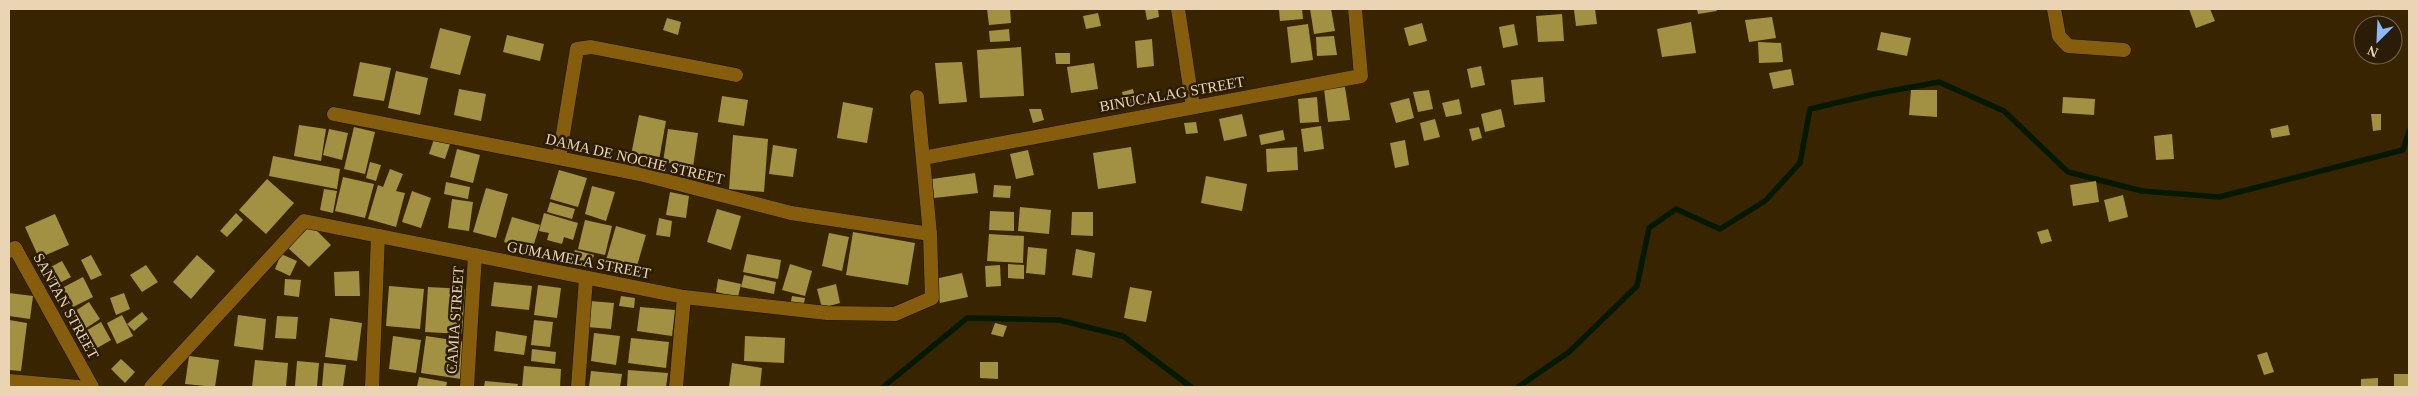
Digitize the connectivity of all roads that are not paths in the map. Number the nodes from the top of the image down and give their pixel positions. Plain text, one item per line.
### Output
1 (1178, 9) edge
2 (1355, 9) edge
3 (2054, 9) edge
4 (2124, 50) dead end
5 (736, 75) dead end
6 (917, 97) dead end
7 (1193, 108) junction
8 (334, 114) dead end
9 (558, 158) junction
10 (923, 158) junction
11 (930, 234) junction
12 (378, 236) junction
13 (9, 251) edge
14 (475, 255) junction
15 (586, 278) junction
16 (684, 297) junction
17 (9, 380) edge
18 (78, 387) edge
19 (92, 387) edge
20 (151, 387) edge
21 (372, 387) edge
22 (467, 387) edge
23 (578, 387) edge
24 (676, 387) edge

1 - 7 street
2 - 7 street, BINUCALAG STREET
3 - 4 street
5 - 9 street
6 - 10 street, GUMAMELA STREET
7 - 10 street, BINUCALAG STREET
8 - 9 street, DAMA DE NOCHE STREET
9 - 11 street, DAMA DE NOCHE STREET
10 - 11 street, GUMAMELA STREET
11 - 16 street, GUMAMELA STREET
12 - 14 street, GUMAMELA STREET
12 - 20 street, GUMAMELA STREET
12 - 21 street
13 - 19 street, SANTAN STREET
14 - 15 street, GUMAMELA STREET
14 - 22 street, CAMIA STREET
15 - 16 street, GUMAMELA STREET
15 - 23 street
16 - 24 street
17 - 18 street

